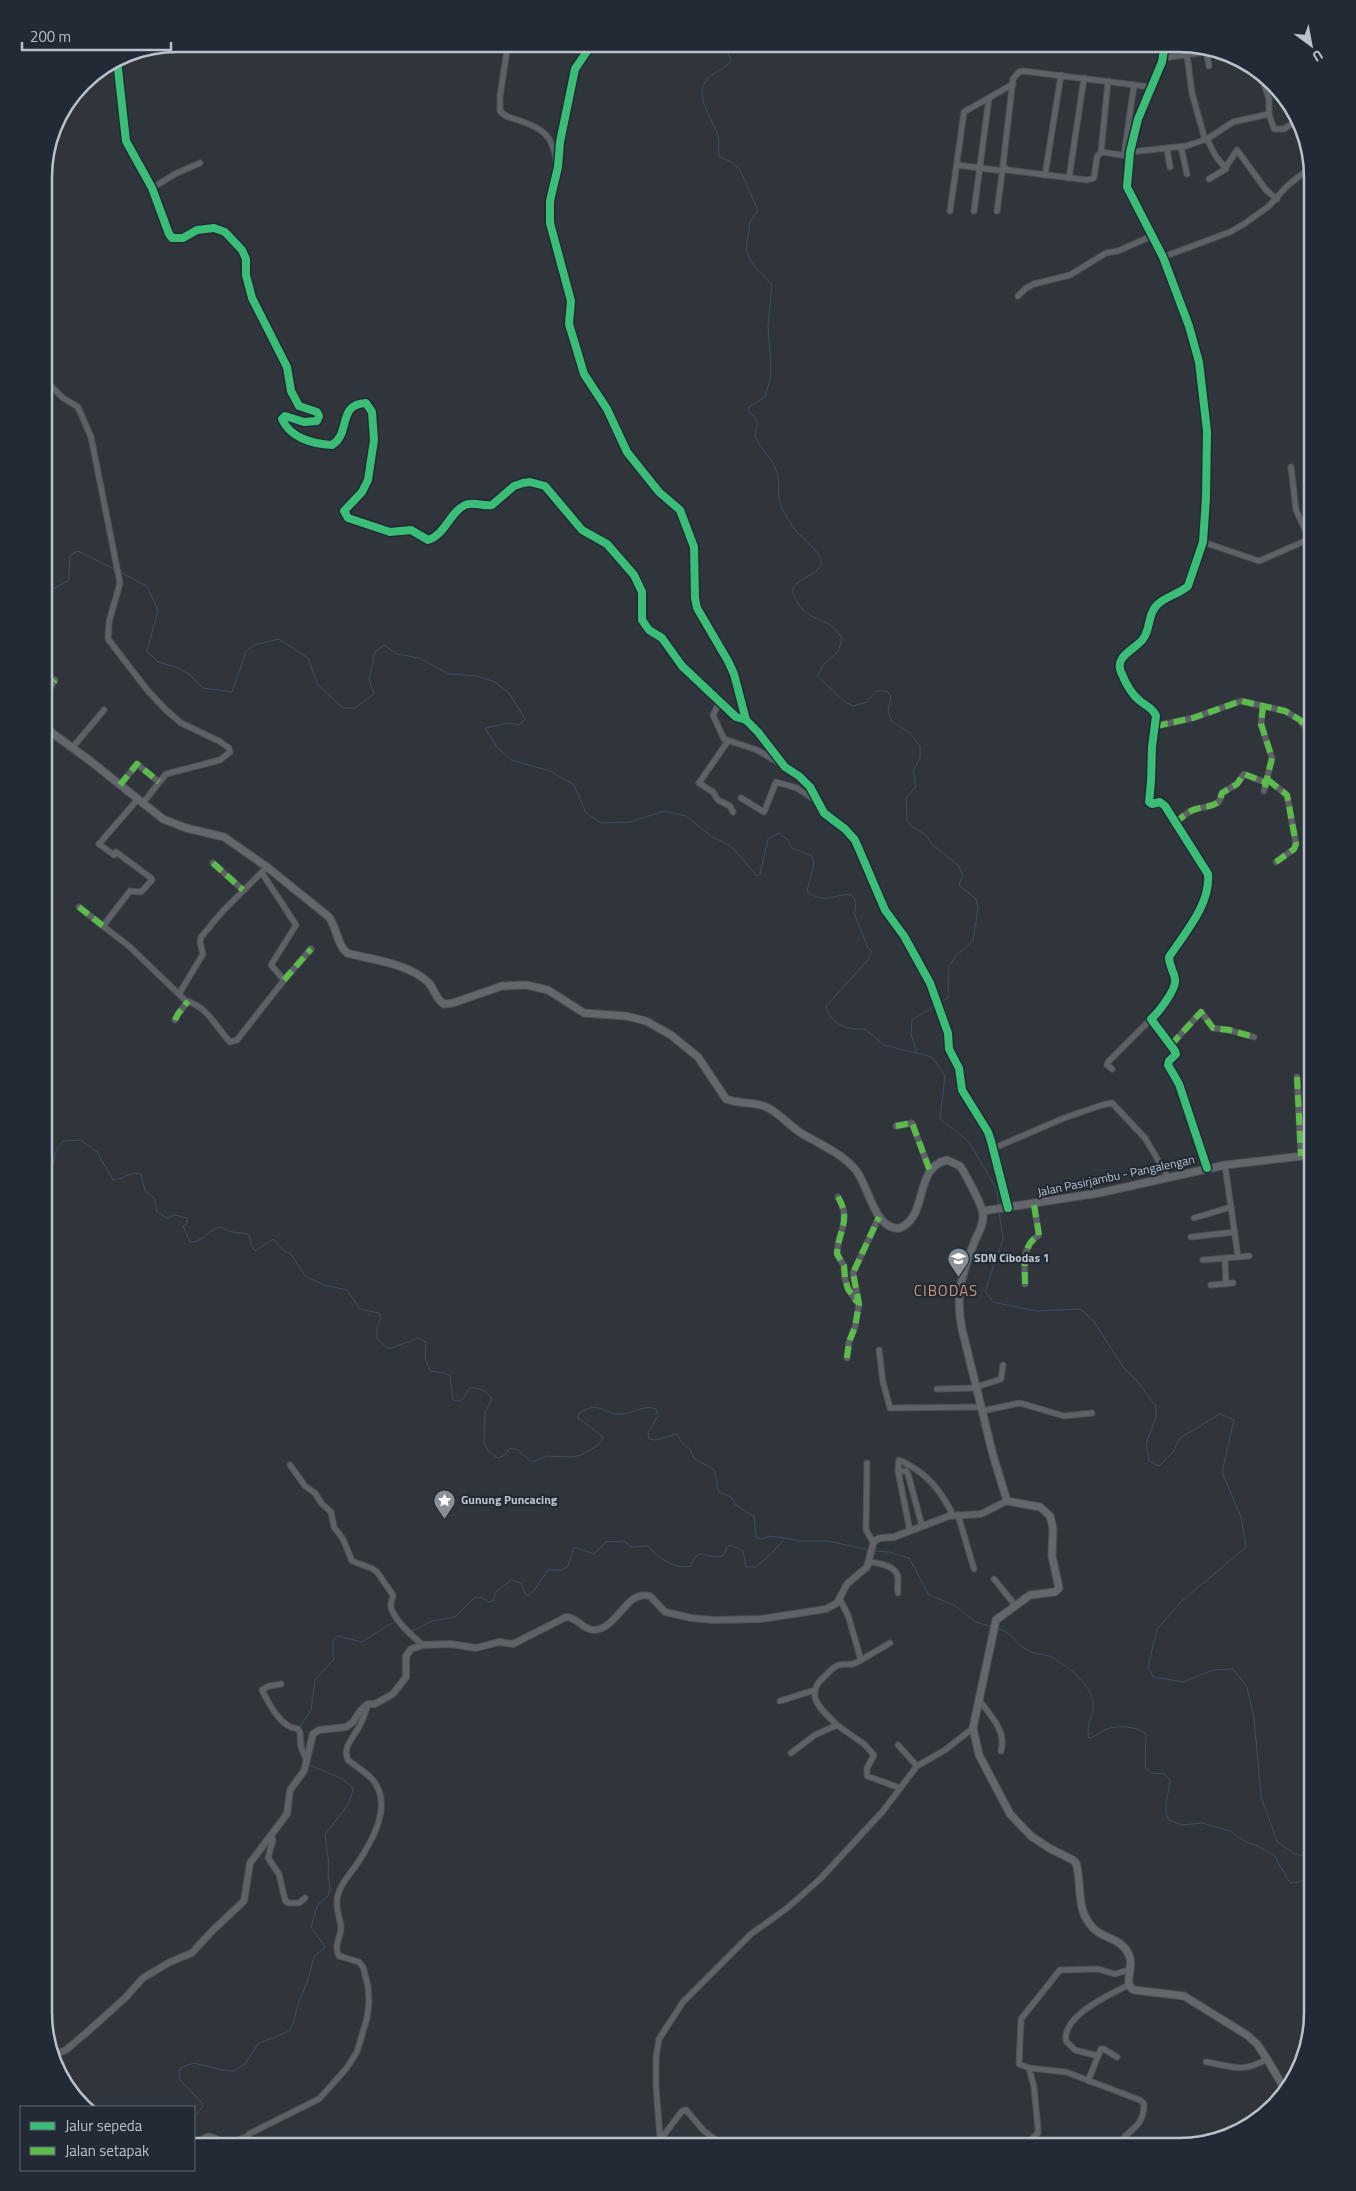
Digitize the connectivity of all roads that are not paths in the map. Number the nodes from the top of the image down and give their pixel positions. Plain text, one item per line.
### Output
1 (507, 53) edge
2 (586, 53) edge
3 (1164, 53) edge
4 (1193, 54) edge
5 (1187, 55) junction
6 (1207, 56) edge
7 (1164, 58) junction
8 (1209, 66) dead end
9 (118, 68) edge
10 (1061, 75) junction
11 (1084, 78) junction
12 (1108, 81) junction
13 (1013, 84) junction
14 (1134, 85) junction
15 (1151, 87) junction
16 (1266, 88) edge
17 (989, 98) junction
18 (1269, 114) junction
19 (1292, 124) edge
20 (1206, 139) junction
21 (1181, 147) junction
22 (1167, 149) junction
23 (1101, 152) junction
24 (1128, 154) junction
25 (200, 163) dead end
26 (957, 165) junction
27 (1170, 167) dead end
28 (979, 168) junction
29 (1003, 168) junction
30 (1226, 169) junction
31 (557, 171) junction
32 (1303, 173) edge
33 (1188, 174) dead end
34 (1045, 175) junction
35 (1069, 178) junction
36 (1209, 179) dead end
37 (152, 188) junction
38 (1277, 199) junction
39 (950, 211) dead end
40 (974, 211) dead end
41 (997, 211) dead end
42 (1152, 236) junction
43 (1163, 257) junction
44 (1018, 296) dead end
45 (53, 387) edge
46 (1291, 467) dead end
47 (1304, 525) edge
48 (1203, 542) junction
49 (1304, 542) edge
50 (55, 680) dead end
51 (53, 684) edge
52 (720, 700) junction
53 (1263, 706) junction
54 (104, 710) dead end
55 (746, 720) junction
56 (1304, 725) edge
57 (1156, 726) junction
58 (53, 734) edge
59 (728, 741) junction
60 (72, 748) junction
61 (785, 767) junction
62 (159, 782) junction
63 (1267, 782) junction
64 (120, 785) junction
65 (1264, 791) dead end
66 (741, 798) dead end
67 (140, 802) junction
68 (818, 802) junction
69 (732, 812) dead end
70 (1175, 823) junction
71 (1276, 862) dead end
72 (214, 863) dead end
73 (267, 867) junction
74 (262, 873) junction
75 (243, 890) junction
76 (79, 907) dead end
77 (103, 926) junction
78 (311, 949) dead end
79 (284, 980) junction
80 (179, 994) junction
81 (188, 1001) junction
82 (1151, 1019) junction
83 (175, 1020) dead end
84 (1254, 1037) dead end
85 (1171, 1045) junction
86 (1112, 1069) dead end
87 (1297, 1077) dead end
88 (896, 1126) dead end
89 (992, 1149) junction
90 (1301, 1156) junction
91 (1304, 1156) edge
92 (1225, 1165) junction
93 (1207, 1168) junction
94 (930, 1171) junction
95 (1168, 1178) junction
96 (838, 1197) dead end
97 (1034, 1205) junction
98 (1231, 1206) junction
99 (1006, 1208) junction
100 (983, 1211) junction
101 (879, 1217) junction
102 (1194, 1218) dead end
103 (1235, 1232) junction
104 (1191, 1236) dead end
105 (1249, 1256) dead end
106 (1238, 1257) junction
107 (1225, 1258) junction
108 (1203, 1260) dead end
109 (1233, 1283) dead end
110 (1025, 1284) dead end
111 (1226, 1284) junction
112 (1211, 1285) dead end
113 (859, 1304) junction
114 (879, 1350) dead end
115 (847, 1358) dead end
116 (1002, 1364) dead end
117 (976, 1387) junction
118 (937, 1389) dead end
119 (981, 1409) junction
120 (1092, 1413) dead end
121 (867, 1463) dead end
122 (290, 1465) dead end
123 (898, 1471) junction
124 (1007, 1501) junction
125 (956, 1515) junction
126 (922, 1526) junction
127 (910, 1531) junction
128 (872, 1544) junction
129 (870, 1560) junction
130 (974, 1569) dead end
131 (994, 1579) dead end
132 (898, 1593) dead end
133 (839, 1598) junction
134 (1015, 1605) junction
135 (890, 1643) dead end
136 (422, 1645) junction
137 (861, 1660) junction
138 (281, 1684) dead end
139 (815, 1690) junction
140 (979, 1700) junction
141 (780, 1701) dead end
142 (368, 1704) junction
143 (837, 1725) junction
144 (973, 1728) junction
145 (898, 1744) dead end
146 (1002, 1751) dead end
147 (791, 1752) dead end
148 (307, 1762) junction
149 (917, 1766) junction
150 (900, 1788) junction
151 (271, 1837) junction
152 (305, 1898) dead end
153 (1132, 1969) junction
154 (1128, 1985) junction
155 (59, 2052) edge
156 (1098, 2056) junction
157 (1117, 2057) dead end
158 (1267, 2059) junction
159 (1206, 2062) dead end
160 (1029, 2068) junction
161 (1088, 2081) junction
162 (1282, 2084) edge
163 (246, 2137) edge
164 (203, 2138) edge
165 (218, 2138) edge
166 (660, 2138) joint
167 (714, 2138) edge
168 (1033, 2138) edge
169 (1123, 2138) edge

1 - 31 street
2 - 31 street
3 - 7 street
4 - 5 street
5 - 7 street
5 - 20 street
6 - 8 street
7 - 15 street
9 - 37 street
10 - 11 street
10 - 13 street
10 - 34 street
11 - 12 street
11 - 35 street
12 - 14 street
12 - 23 street
13 - 17 street
13 - 29 street
14 - 15 street
14 - 24 street
15 - 24 street
16 - 18 street
17 - 26 street
17 - 28 street
18 - 19 street
18 - 20 street
20 - 21 street
20 - 30 street
21 - 22 street
21 - 33 street
22 - 24 street
22 - 27 street
23 - 24 street
23 - 35 street
24 - 42 street
25 - 37 street
26 - 28 street
26 - 39 street
28 - 29 street
28 - 40 street
29 - 34 street
29 - 41 street
30 - 36 street
30 - 38 street
31 - 55 street
32 - 38 street
34 - 35 street
37 - 52 street
38 - 43 street
42 - 43 street
42 - 44 street
43 - 48 street
45 - 62 street
46 - 47 street
48 - 49 street
48 - 57 street
50 - 51 street
52 - 55 street
52 - 59 street
53 - 56 street
53 - 57 street
53 - 63 street
54 - 60 street
55 - 61 street
57 - 70 street
58 - 60 main road
59 - 61 street
59 - 69 street
60 - 64 main road
61 - 68 street
62 - 64 street
62 - 67 street
63 - 65 street
63 - 70 street
63 - 71 street
64 - 67 main road
66 - 68 street
67 - 73 main road
67 - 77 street
68 - 89 street
70 - 82 street
72 - 75 street
73 - 74 street
73 - 101 main road
74 - 75 street
74 - 79 street
75 - 80 street
76 - 77 street
77 - 80 street
78 - 79 street
79 - 81 street
80 - 81 street
81 - 83 street
82 - 85 street
82 - 86 street
84 - 85 street
85 - 93 street
87 - 90 street
88 - 94 street
89 - 95 street
89 - 99 street
90 - 91 main road, Jalan Pasirjambu - Pangalengan
90 - 92 main road, Jalan Pasirjambu - Pangalengan
92 - 93 main road, Jalan Pasirjambu - Pangalengan
92 - 98 street
93 - 95 main road, Jalan Pasirjambu - Pangalengan
94 - 100 main road
94 - 101 main road
95 - 97 main road, Jalan Pasirjambu - Pangalengan
96 - 113 street
97 - 99 main road, Jalan Pasirjambu - Pangalengan
97 - 110 street
98 - 102 street
98 - 103 street
99 - 100 main road, Jalan Pasirjambu - Pangalengan
100 - 117 main road
101 - 113 street
103 - 104 street
103 - 106 street
105 - 106 street
106 - 107 street
107 - 108 street
107 - 111 street
109 - 111 street
111 - 112 street
113 - 115 street
114 - 119 street
116 - 117 street
117 - 118 street
117 - 119 main road
119 - 120 street
119 - 124 main road
121 - 128 street
122 - 136 street
123 - 125 street
123 - 126 street
123 - 127 street
124 - 125 street
124 - 134 main road
125 - 126 street
125 - 130 street
126 - 127 street
127 - 128 street
128 - 129 street
129 - 132 street
129 - 133 street
131 - 134 street
133 - 136 street
133 - 137 street
134 - 140 main road
135 - 137 street
136 - 142 street
137 - 139 street
138 - 148 street
139 - 141 street
139 - 143 street
140 - 144 main road
140 - 146 street
142 - 148 street
142 - 163 street
143 - 147 street
143 - 150 street
144 - 149 street
144 - 153 main road
145 - 149 street
148 - 151 street
149 - 150 street
150 - 166 street
151 - 152 street
151 - 155 street
153 - 154 main road
153 - 160 street
154 - 156 street
154 - 158 main road
156 - 157 street
156 - 161 street
158 - 159 street
158 - 162 main road
160 - 161 street
160 - 168 street
161 - 169 street
164 - 165 street
166 - 167 street

